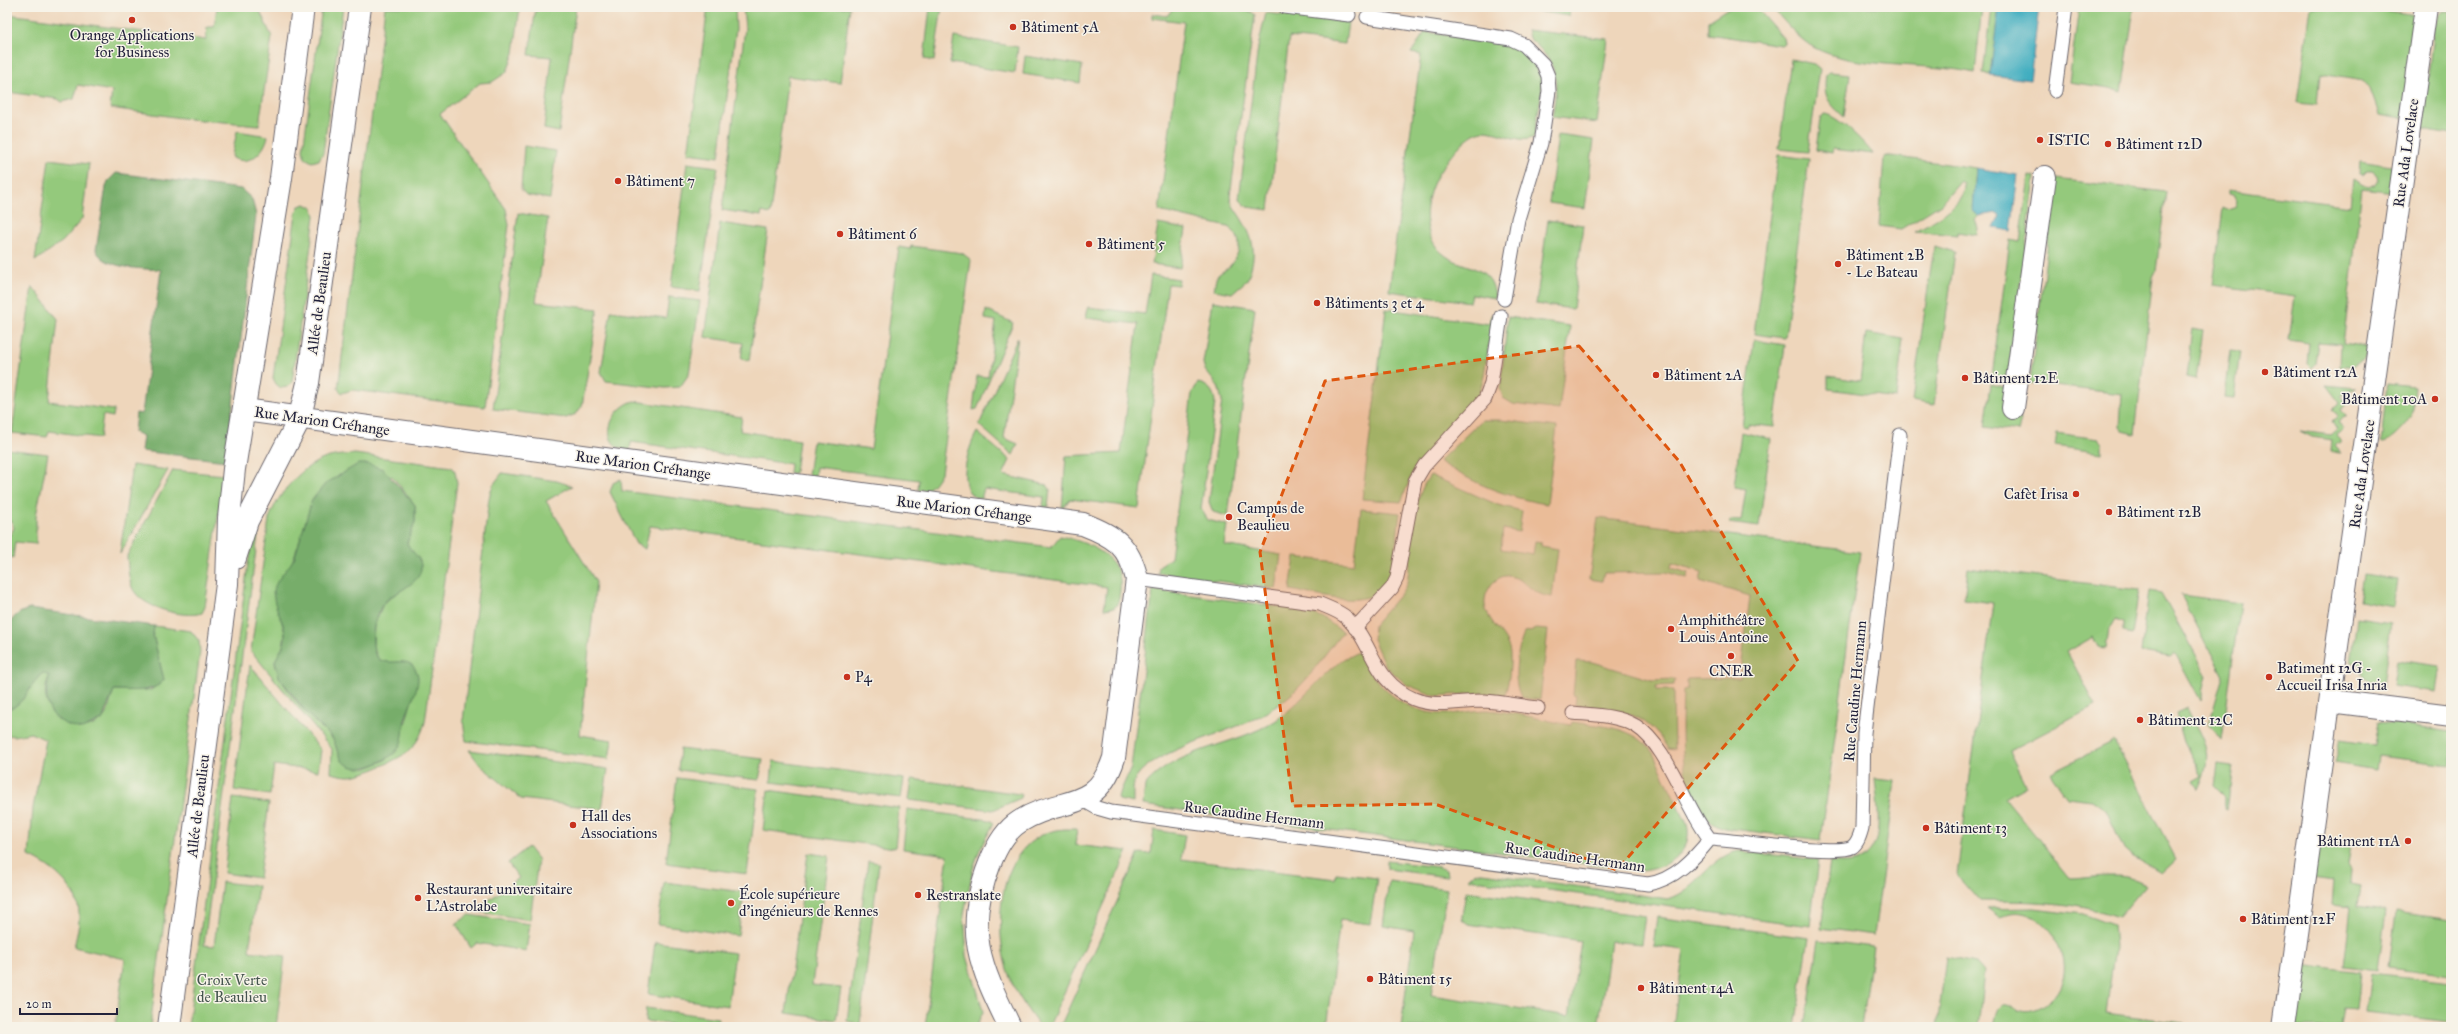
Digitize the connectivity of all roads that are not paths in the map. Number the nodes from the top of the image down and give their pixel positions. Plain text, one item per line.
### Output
1 (303, 7) edge
2 (360, 7) edge
3 (1286, 7) edge
4 (2066, 7) edge
5 (2426, 7) edge
6 (1349, 16) dead end
7 (1367, 17) dead end
8 (2055, 91) dead end
9 (2045, 177) dead end
10 (1504, 299) dead end
11 (1501, 316) dead end
12 (2013, 408) dead end
13 (244, 410) junction
14 (299, 420) junction
15 (1900, 435) dead end
16 (1137, 579) junction
17 (227, 584) junction
18 (1355, 628) junction
19 (2330, 701) junction
20 (1538, 708) dead end
21 (1574, 713) dead end
22 (2451, 716) edge
23 (1081, 799) junction
24 (1710, 839) junction
25 (169, 1027) edge
26 (1010, 1027) edge
27 (2284, 1027) edge

1 - 13 street, Allée de Beaulieu
2 - 14 street, Allée de Beaulieu
3 - 6 lane
4 - 8 lane
5 - 19 street, Rue Ada Lovelace
7 - 10 lane
9 - 12 street
11 - 18 lane
13 - 14 street, Rue Marion Créhange
13 - 17 street, Allée de Beaulieu
14 - 16 street, Rue Marion Créhange
14 - 17 street, Allée de Beaulieu
15 - 24 lane, Rue Caudine Hermann
16 - 18 lane
16 - 23 street, Rue Marion Créhange
17 - 25 street, Allée de Beaulieu
18 - 20 lane
19 - 22 street
19 - 27 street, Rue Ada Lovelace
21 - 24 lane
23 - 24 lane, Rue Caudine Hermann
23 - 26 street, Rue Marion Créhange

